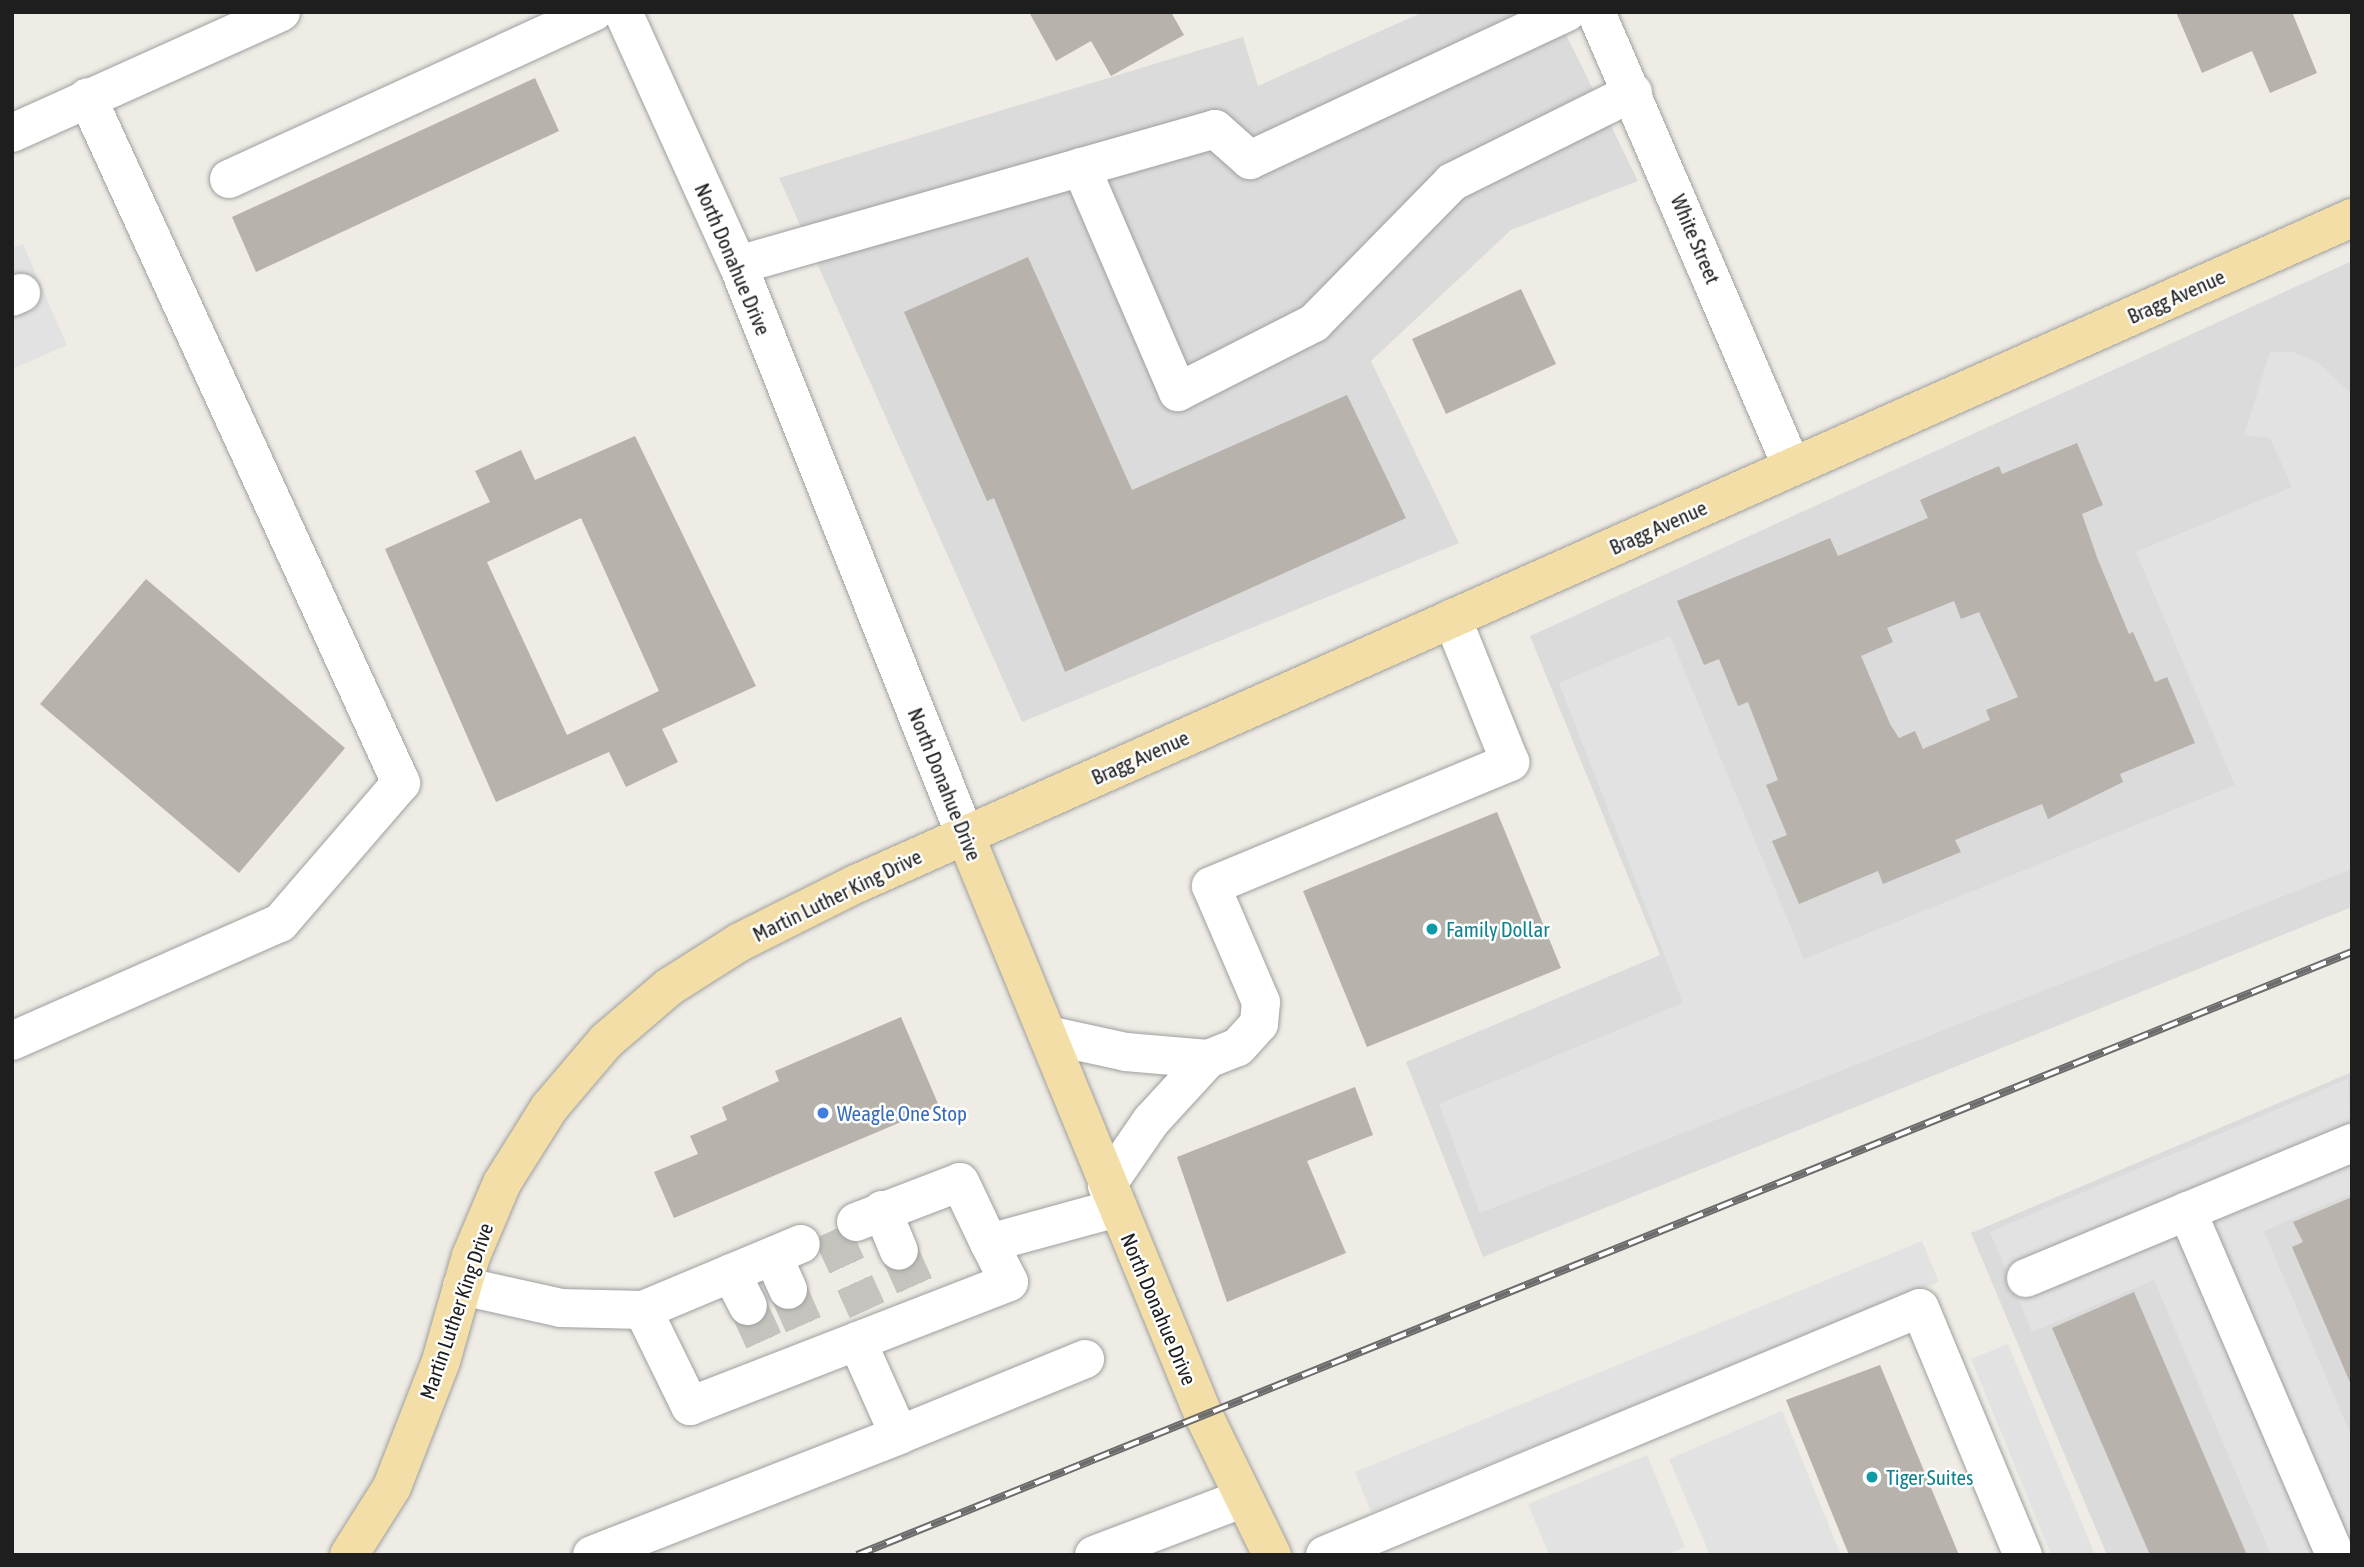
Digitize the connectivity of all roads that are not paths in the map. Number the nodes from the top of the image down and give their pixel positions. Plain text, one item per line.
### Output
1 (594, 12) edge
2 (623, 12) edge
3 (1567, 12) edge
4 (1596, 12) edge
5 (269, 15) edge
6 (1633, 92) junction
7 (86, 97) junction
8 (12, 133) edge
9 (1081, 167) junction
10 (229, 179) dead end
11 (2352, 218) edge
12 (738, 265) junction
13 (1792, 467) junction
14 (1452, 618) junction
15 (965, 835) junction
16 (1048, 1035) junction
17 (12, 1041) edge
18 (1208, 1059) junction
19 (2352, 1143) edge
20 (1112, 1197) junction
21 (2187, 1211) junction
22 (989, 1243) junction
23 (899, 1251) tunnel mouth
24 (2026, 1278) dead end
25 (462, 1286) junction
26 (788, 1290) tunnel mouth
27 (643, 1310) junction
28 (867, 1328) junction
29 (1085, 1359) dead end
30 (899, 1435) junction
31 (1244, 1497) junction
32 (349, 1555) edge
33 (592, 1555) edge
34 (1094, 1555) edge
35 (1272, 1555) edge
36 (1325, 1555) edge
37 (2023, 1555) edge
38 (2335, 1555) edge

1 - 10 street
2 - 12 street, North Donahue Drive
3 - 9 street
4 - 6 street, White Street
5 - 7 street
6 - 9 street
6 - 13 street, White Street
7 - 8 street
7 - 17 street
9 - 12 street
11 - 13 main road, Bragg Avenue
12 - 15 street, North Donahue Drive
13 - 14 main road, Bragg Avenue
14 - 15 main road, Bragg Avenue
14 - 18 street
15 - 16 main road, North Donahue Drive
15 - 25 main road, Martin Luther King Drive
16 - 18 street
16 - 20 main road, North Donahue Drive
18 - 20 street
19 - 21 street
20 - 22 street
20 - 31 main road, North Donahue Drive
21 - 24 street
21 - 38 street
22 - 23 street
22 - 28 street
25 - 27 street
25 - 32 main road, Martin Luther King Drive
26 - 27 street
27 - 28 street
28 - 30 street
29 - 30 street
30 - 33 street
31 - 34 street
31 - 35 main road, North Donahue Drive
36 - 37 street

